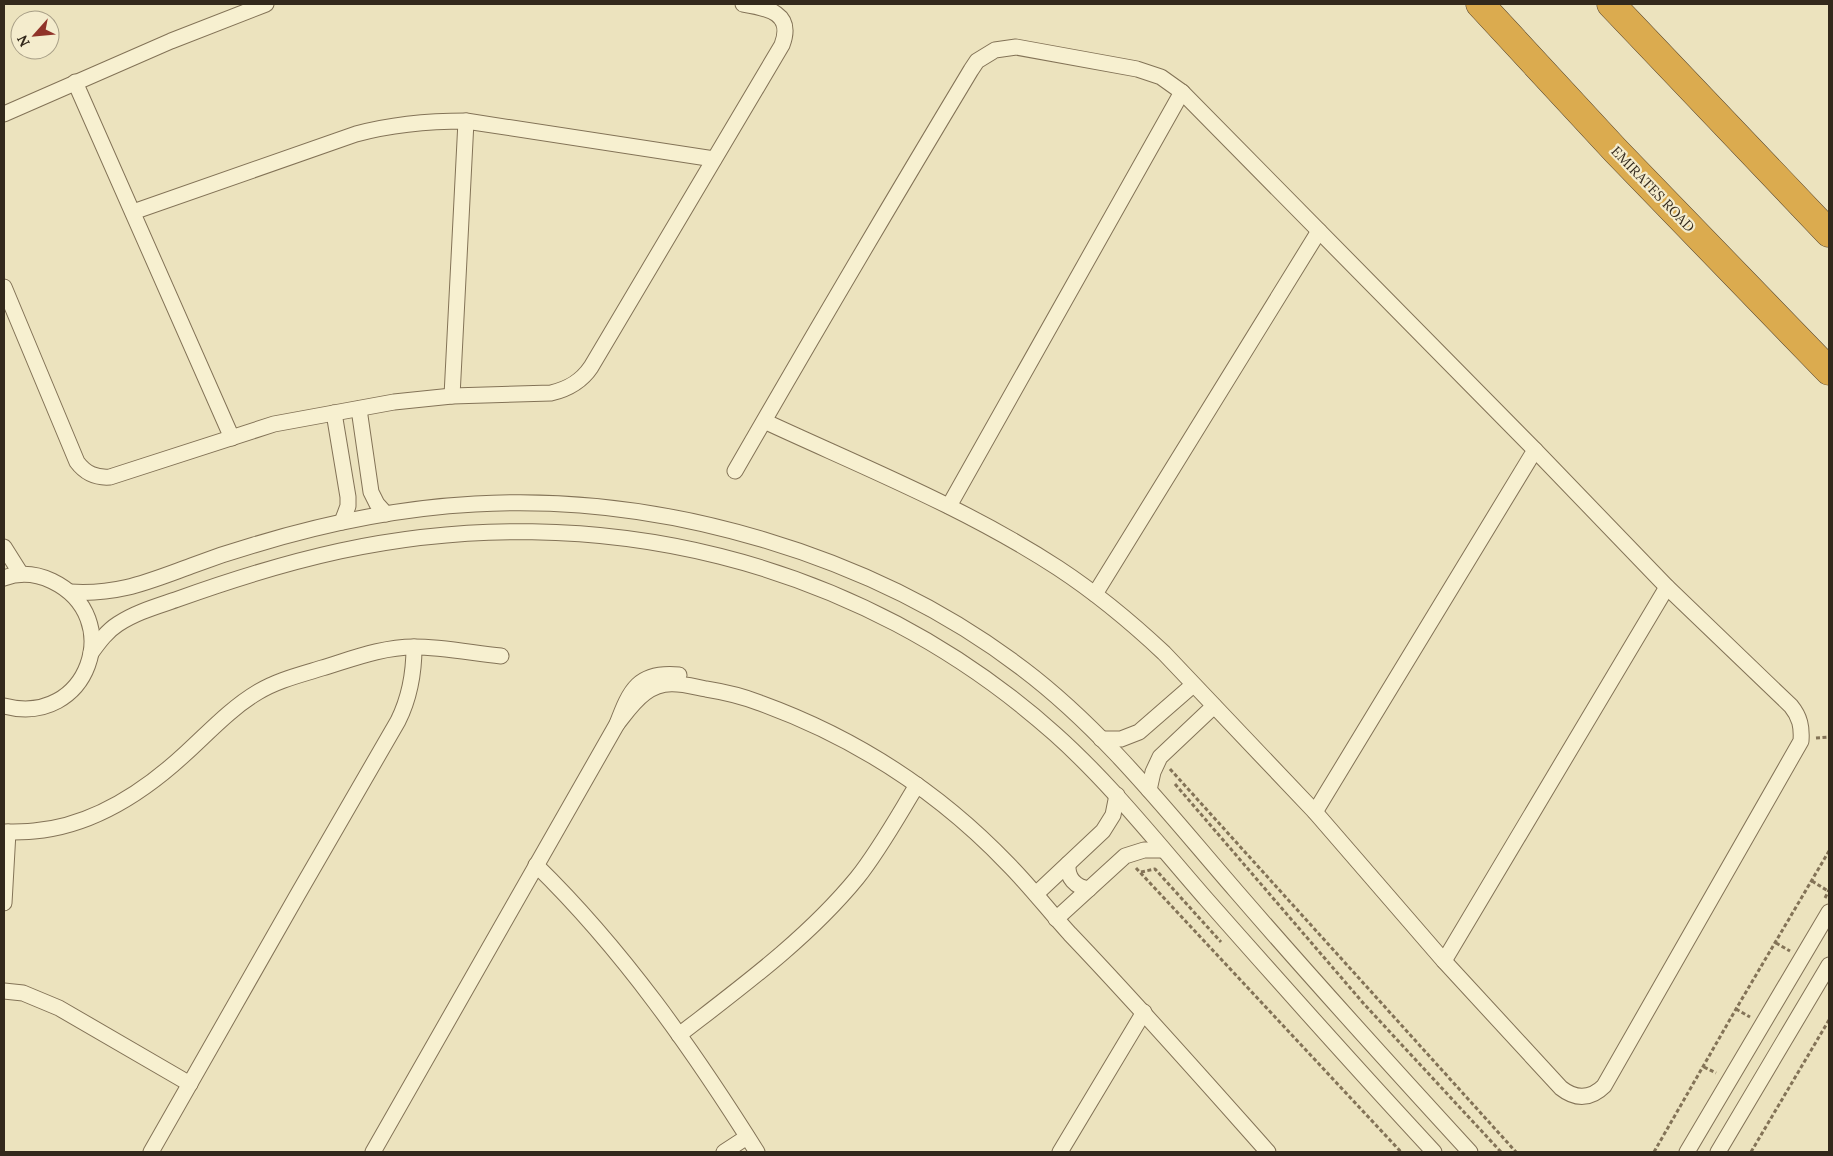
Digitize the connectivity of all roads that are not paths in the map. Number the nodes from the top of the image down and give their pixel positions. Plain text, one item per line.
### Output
1 (266, 4) edge
2 (743, 4) edge
3 (1480, 4) edge
4 (1611, 4) edge
5 (75, 82) junction
6 (1182, 92) junction
7 (4, 114) edge
8 (466, 121) junction
9 (714, 159) junction
10 (133, 212) junction
11 (1319, 231) junction
12 (1829, 233) edge
13 (4, 287) edge
14 (1829, 371) edge
15 (452, 396) junction
16 (359, 408) junction
17 (334, 413) junction
18 (764, 421) junction
19 (232, 438) junction
20 (1535, 450) junction
21 (735, 471) dead end
22 (948, 506) junction
23 (386, 514) junction
24 (342, 522) junction
25 (4, 547) edge
26 (21, 574) junction
27 (4, 578) edge
28 (1667, 587) junction
29 (70, 592) junction
30 (1095, 594) junction
31 (414, 647) junction
32 (91, 653) junction
33 (501, 656) dead end
34 (1194, 685) junction
35 (4, 706) edge
36 (1214, 706) junction
37 (1101, 739) junction
38 (918, 785) junction
39 (1149, 790) junction
40 (1117, 796) junction
41 (1315, 812) junction
42 (6, 832) edge
43 (1163, 850) junction
44 (1068, 864) junction
45 (536, 865) junction
46 (1089, 888) junction
47 (1036, 894) junction
48 (4, 903) edge
49 (1829, 912) edge
50 (1056, 919) junction
51 (1444, 961) junction
52 (1829, 964) edge
53 (4, 991) edge
54 (1144, 1012) junction
55 (679, 1035) junction
56 (190, 1084) junction
57 (747, 1137) junction
58 (151, 1152) edge
59 (374, 1152) edge
60 (724, 1152) edge
61 (756, 1152) edge
62 (1060, 1152) edge
63 (1268, 1152) edge
64 (1434, 1152) edge
65 (1470, 1152) edge
66 (1687, 1152) edge
67 (1718, 1152) edge

1 - 5 street
2 - 9 street
3 - 14 highway, EMIRATES ROAD
4 - 12 highway
5 - 7 street
5 - 10 street
6 - 11 street
6 - 18 street
6 - 22 street
8 - 9 street
8 - 10 street
8 - 15 street
9 - 15 street
10 - 19 street
11 - 20 street
11 - 30 street
13 - 19 street
15 - 16 street
16 - 17 street
16 - 23 street
17 - 19 street
17 - 24 street
18 - 21 street
18 - 22 street
20 - 28 street
20 - 41 street
22 - 30 street
23 - 24 street
23 - 37 street
24 - 29 street
25 - 26 street
26 - 27 street
26 - 29 street
28 - 51 street
28 - 51 street
29 - 32 street
30 - 34 street
31 - 33 street
31 - 42 street
31 - 56 street
32 - 35 street
32 - 40 street
34 - 36 street
34 - 37 street
36 - 39 street
36 - 41 street
37 - 39 street
38 - 45 street
38 - 47 street
38 - 55 street
39 - 65 street
40 - 43 street
40 - 44 street
41 - 51 street
42 - 48 street
43 - 46 street
43 - 64 street
44 - 46 street
44 - 47 street
45 - 55 street
45 - 59 street
46 - 50 street
47 - 50 street
49 - 66 street
50 - 54 street
52 - 67 street
53 - 56 street
54 - 62 street
54 - 63 street
55 - 57 street
56 - 58 street
57 - 60 street
57 - 61 street

